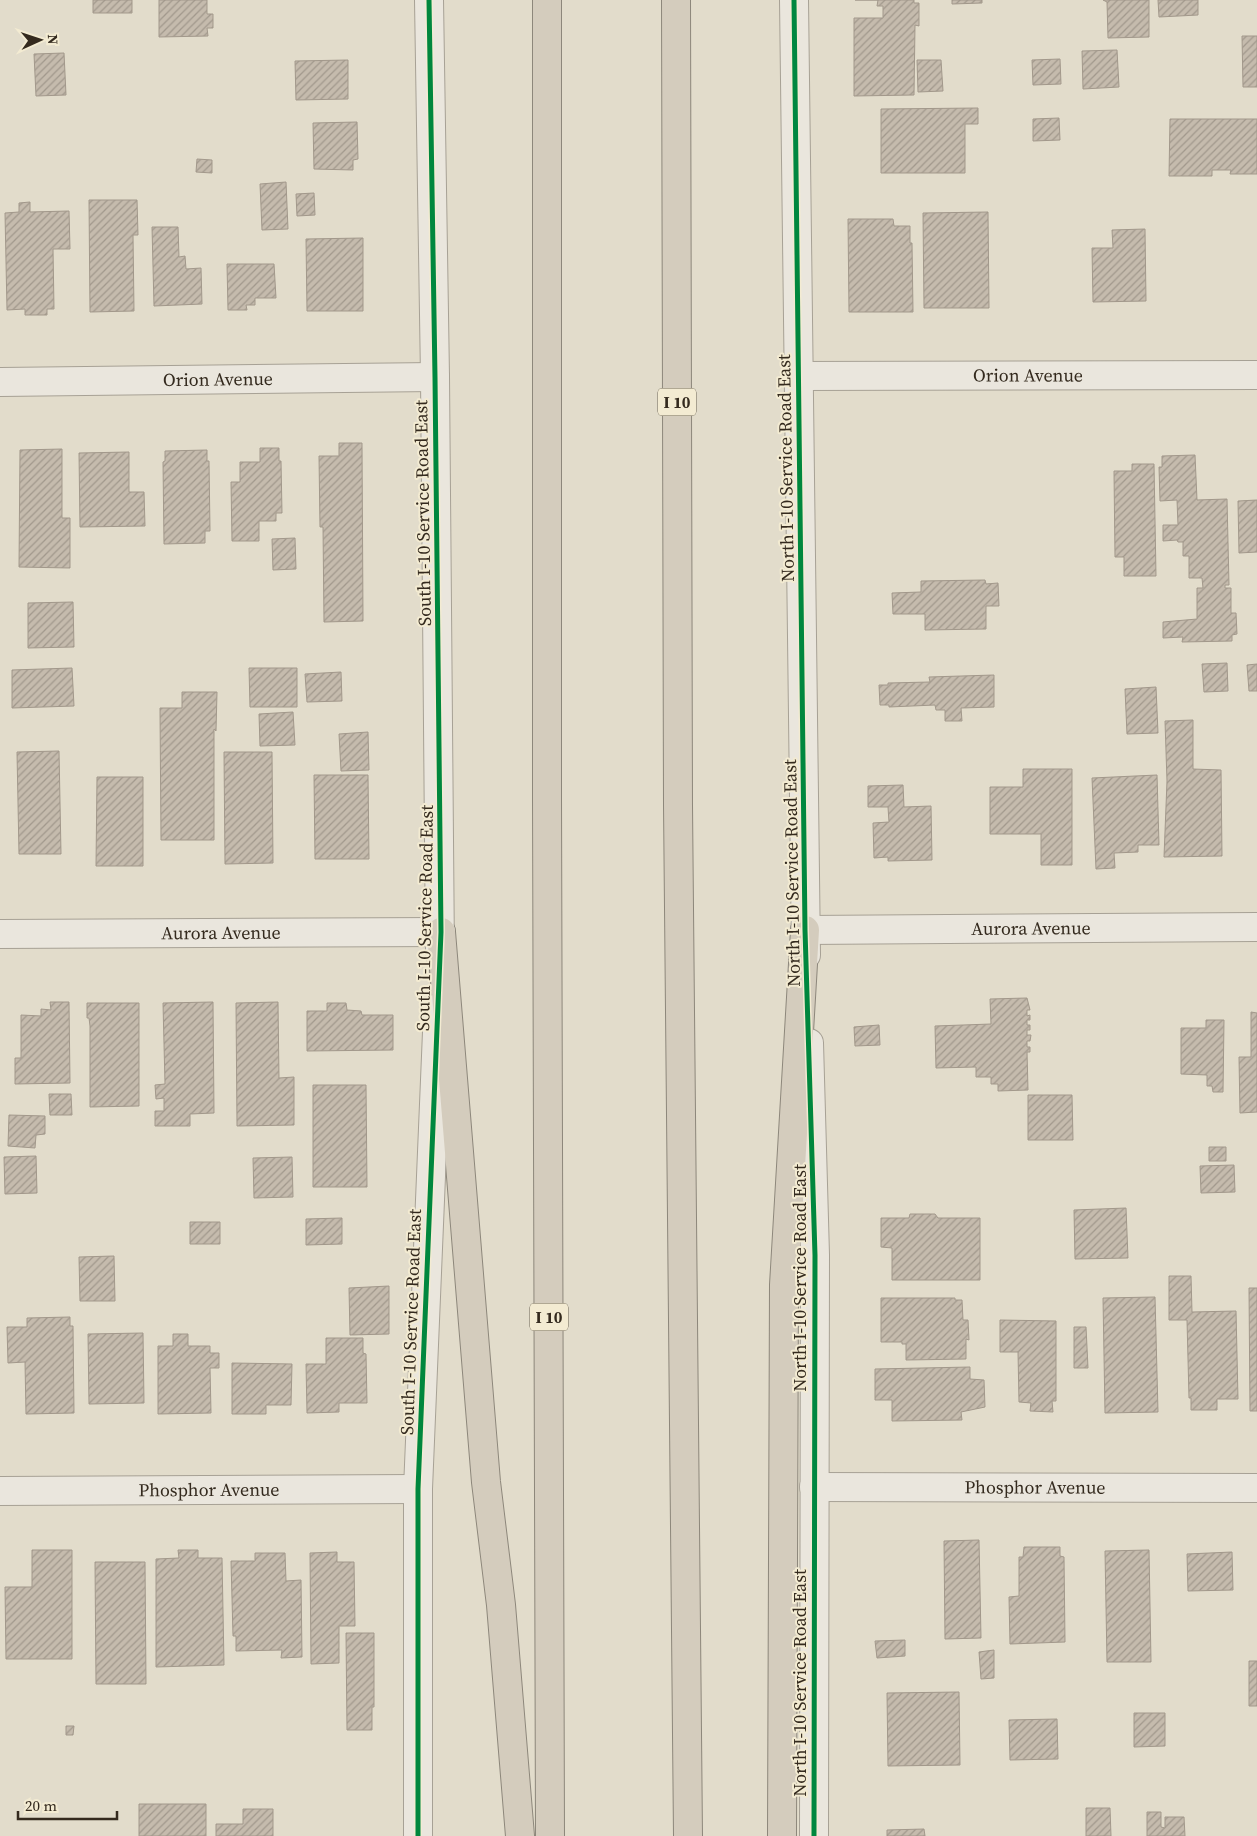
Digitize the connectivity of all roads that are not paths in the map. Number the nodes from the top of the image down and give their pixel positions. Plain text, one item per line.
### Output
1 (429, 0) edge
2 (442, 0) edge
3 (546, 0) edge
4 (676, 0) edge
5 (781, 0) edge
6 (794, 0) edge
7 (795, 31) junction
8 (428, 32) junction
9 (1257, 375) edge
10 (799, 376) junction
11 (435, 377) junction
12 (0, 382) edge
13 (1257, 927) edge
14 (805, 930) junction
15 (441, 932) junction
16 (0, 934) edge
17 (814, 1487) junction
18 (1257, 1488) edge
19 (418, 1489) junction
20 (0, 1491) edge
21 (418, 1836) edge
22 (520, 1836) edge
23 (550, 1836) edge
24 (688, 1836) edge
25 (782, 1836) edge
26 (814, 1836) edge

1 - 8 street, South I-10 Service Road East
2 - 8 street
3 - 23 highway, I 10
4 - 24 highway, I 10
5 - 7 street
6 - 7 street, North I-10 Service Road East
7 - 10 street, North I-10 Service Road East
8 - 11 street, South I-10 Service Road East
9 - 10 street, Orion Avenue
10 - 14 street, North I-10 Service Road East
11 - 12 street, Orion Avenue
11 - 15 street, South I-10 Service Road East
13 - 14 street, Aurora Avenue
14 - 17 street, North I-10 Service Road East
14 - 25 highway
15 - 16 street, Aurora Avenue
15 - 19 street, South I-10 Service Road East
15 - 22 highway
17 - 18 street, Phosphor Avenue
17 - 26 street, North I-10 Service Road East
19 - 20 street, Phosphor Avenue
19 - 21 street, South I-10 Service Road East

